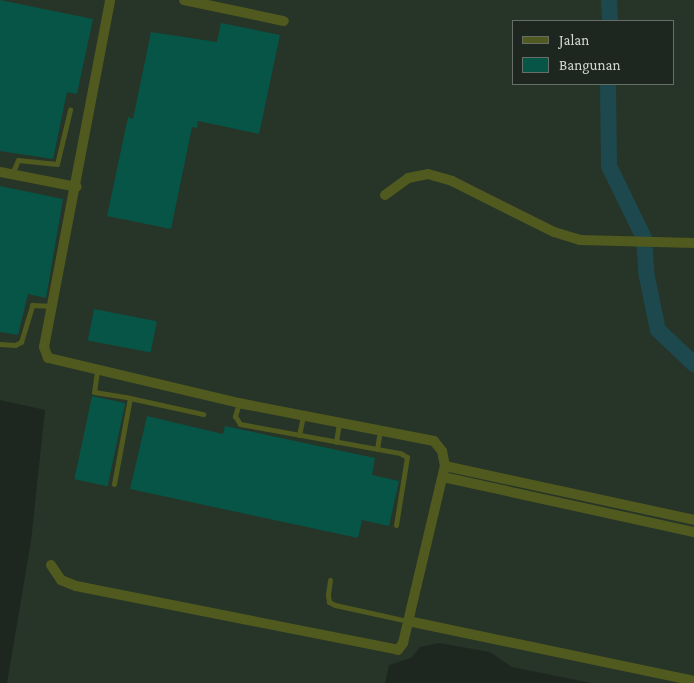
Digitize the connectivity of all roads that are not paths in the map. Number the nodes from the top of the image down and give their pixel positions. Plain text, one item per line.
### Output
1 (110, 0) edge
2 (184, 0) edge
3 (284, 21) dead end
4 (70, 110) dead end
5 (0, 172) edge
6 (12, 174) junction
7 (77, 187) junction
8 (385, 194) dead end
9 (694, 243) edge
10 (53, 306) junction
11 (0, 344) edge
12 (96, 371) junction
13 (130, 398) junction
14 (239, 403) junction
15 (203, 414) dead end
16 (303, 415) junction
17 (339, 423) junction
18 (380, 430) junction
19 (299, 435) junction
20 (336, 442) junction
21 (376, 449) junction
22 (444, 472) junction
23 (114, 484) dead end
24 (694, 520) edge
25 (396, 525) dead end
26 (694, 532) edge
27 (51, 564) dead end
28 (330, 580) dead end
29 (408, 621) junction
30 (694, 681) edge

1 - 7 street
2 - 3 street
4 - 6 lane
5 - 6 street
6 - 7 street
7 - 10 street
8 - 9 street
10 - 11 lane
10 - 12 street
12 - 13 lane
12 - 14 street
13 - 15 lane
13 - 23 lane
14 - 16 street
14 - 19 lane
16 - 17 street
16 - 19 lane
17 - 18 street
17 - 20 lane
18 - 21 lane
18 - 22 street
19 - 20 lane
20 - 21 lane
21 - 25 lane
22 - 24 street
22 - 26 street
22 - 29 street
27 - 29 street
28 - 29 lane
29 - 30 street

